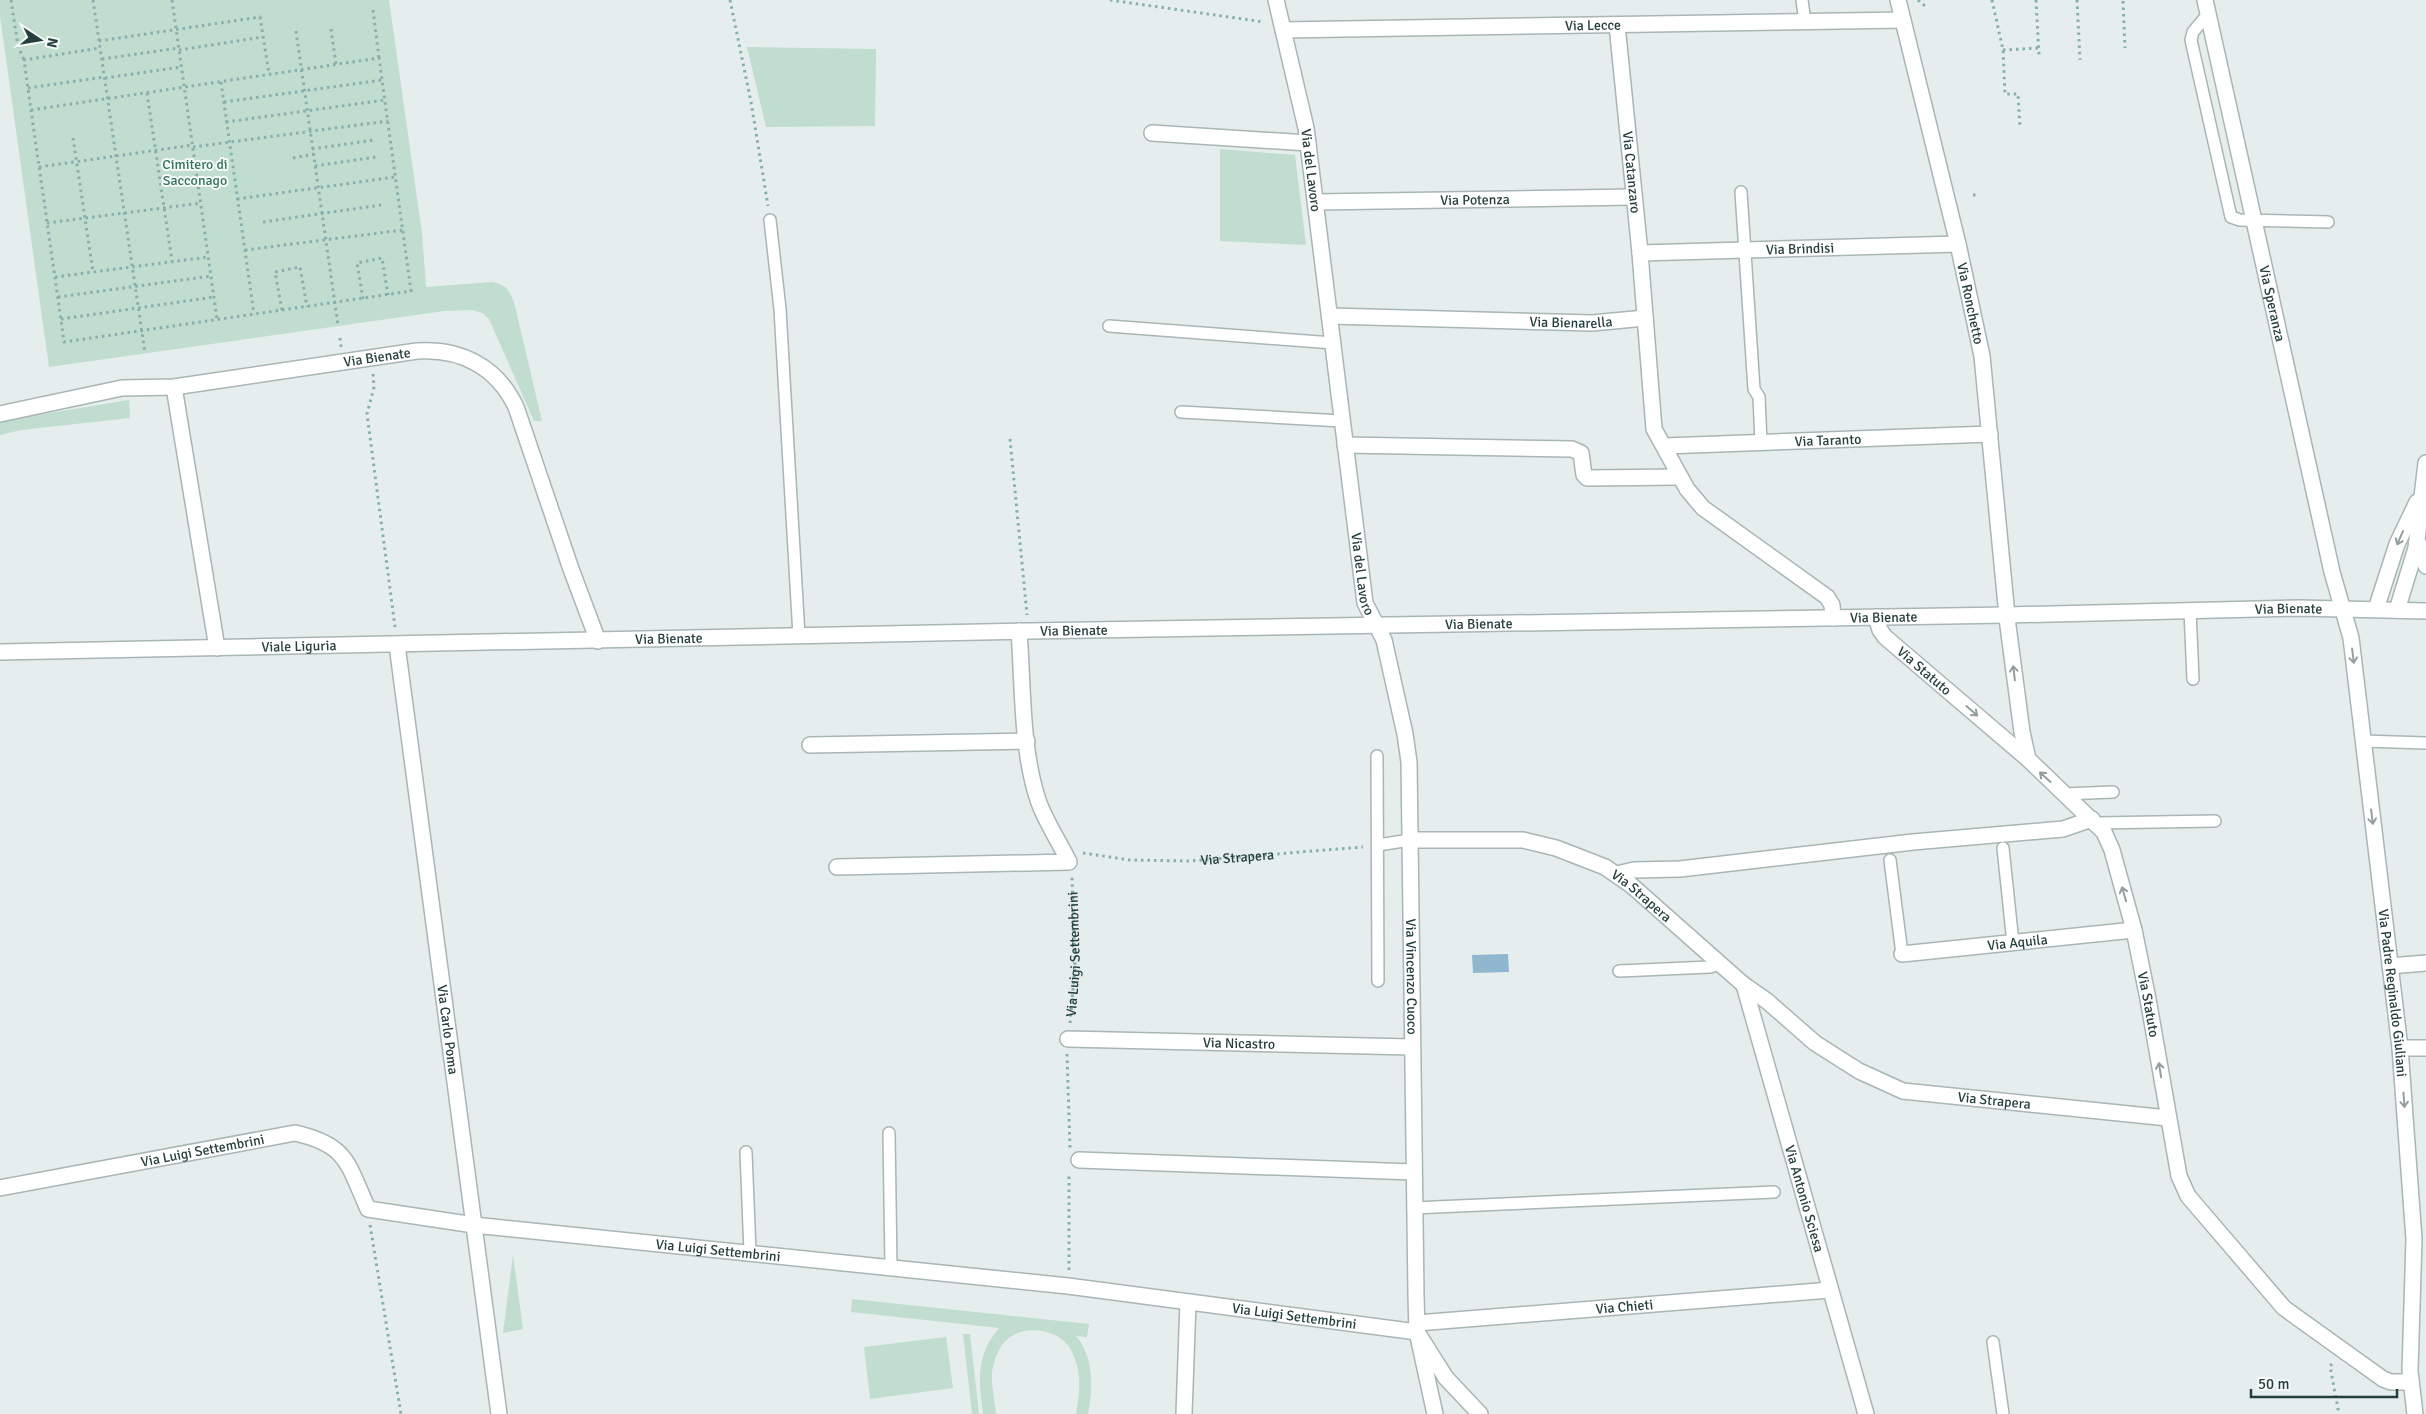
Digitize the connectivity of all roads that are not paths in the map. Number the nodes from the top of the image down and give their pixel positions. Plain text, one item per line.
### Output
1 (1276, 0) edge
2 (1802, 0) edge
3 (1898, 0) edge
4 (2206, 7) edge
5 (1902, 20) junction
6 (1806, 22) junction
7 (1617, 25) junction
8 (1283, 27) junction
9 (1152, 133) dead end
10 (1308, 143) junction
11 (1741, 192) dead end
12 (1634, 196) junction
13 (1316, 202) junction
14 (770, 220) road end
15 (2254, 220) junction
16 (2328, 222) dead end
17 (1958, 244) junction
18 (1746, 249) junction
19 (1640, 254) junction
20 (1330, 316) junction
21 (1645, 318) junction
22 (1109, 326) dead end
23 (1333, 342) junction
24 (174, 387) junction
25 (1181, 412) dead end
26 (0, 414) edge
27 (1342, 421) junction
28 (1990, 434) junction
29 (1761, 442) junction
30 (1345, 445) junction
31 (1664, 446) junction
32 (2426, 463) edge
33 (1680, 477) junction
34 (2421, 494) junction
35 (2418, 539) junction
36 (2426, 566) edge
37 (2341, 609) junction
38 (2376, 609) junction
39 (2398, 610) junction
40 (2190, 611) junction
41 (2426, 611) edge
42 (2007, 615) junction
43 (1876, 617) junction
44 (1833, 618) junction
45 (1377, 626) junction
46 (1024, 631) junction
47 (799, 636) junction
48 (598, 641) junction
49 (397, 645) junction
50 (217, 648) junction
51 (0, 652) edge
52 (2193, 679) dead end
53 (1027, 741) junction
54 (2363, 741) junction
55 (2017, 742) junction
56 (2426, 743) edge
57 (810, 745) dead end
58 (1376, 756) dead end
59 (2028, 759) joint
60 (2113, 792) dead end
61 (2064, 794) junction
62 (2094, 821) junction
63 (2215, 821) dead end
64 (1410, 840) junction
65 (1378, 844) junction
66 (2002, 848) dead end
67 (1890, 860) dead end
68 (838, 866) dead end
69 (1617, 874) junction
70 (2134, 930) junction
71 (2013, 942) junction
72 (1902, 954) joint
73 (2426, 963) edge
74 (1720, 964) junction
75 (2390, 966) junction
76 (1619, 971) dead end
77 (1378, 981) dead end
78 (1744, 985) junction
79 (1068, 1039) road end
80 (1412, 1047) junction
81 (2400, 1048) junction
82 (2426, 1048) edge
83 (2168, 1118) junction
84 (889, 1133) dead end
85 (746, 1152) dead end
86 (1073, 1161) road end
87 (1413, 1172) junction
88 (0, 1188) edge
89 (1774, 1192) dead end
90 (1413, 1208) junction
91 (474, 1224) junction
92 (750, 1252) junction
93 (2420, 1263) edge
94 (891, 1267) junction
95 (1830, 1290) junction
96 (1188, 1302) junction
97 (1417, 1328) junction
98 (1993, 1342) dead end
99 (2410, 1382) junction
100 (499, 1414) edge
101 (1184, 1414) edge
102 (1435, 1414) edge
103 (1480, 1414) edge
104 (1866, 1414) edge
105 (2003, 1414) edge
106 (2414, 1414) edge

1 - 8 street, Via del Lavoro
2 - 6 lane
3 - 5 street, Via Ronchetto
4 - 15 street, Via Speranza
4 - 15 lane
5 - 6 street, Via Lecce
5 - 17 street, Via Ronchetto
6 - 7 street, Via Lecce
7 - 8 street, Via Lecce
7 - 12 street, Via Catanzaro
8 - 10 street, Via del Lavoro
9 - 10 street
10 - 13 street, Via del Lavoro
11 - 18 lane
12 - 13 street, Via Potenza
12 - 19 street, Via Catanzaro
13 - 20 street, Via del Lavoro
14 - 47 lane
15 - 16 lane
15 - 37 street, Via Speranza
17 - 18 street, Via Brindisi
17 - 28 street, Via Ronchetto
18 - 19 street, Via Brindisi
18 - 29 lane
19 - 21 street, Via Catanzaro
20 - 21 street, Via Bienarella
20 - 23 street, Via del Lavoro
21 - 31 street
22 - 23 lane
23 - 27 street, Via del Lavoro
24 - 26 street, Via Bienate
24 - 48 street, Via Bienate
24 - 50 street
25 - 27 lane
27 - 30 street, Via del Lavoro
28 - 29 street, Via Taranto
28 - 42 street, Via Ronchetto
29 - 31 street, Via Taranto
30 - 33 street
30 - 45 street, Via del Lavoro
31 - 33 street
32 - 34 street
33 - 44 street
34 - 35 street
34 -> 38 street
35 - 36 street
35 - 39 street
37 - 38 street, Via Bienate
37 - 40 street, Via Bienate
37 -> 54 street, Via Padre Reginaldo Giuliani
38 - 39 street, Via Bienate
39 - 41 street, Via Bienate
40 - 42 street, Via Bienate
40 - 52 lane
42 - 43 street, Via Bienate
55 -> 42 street, Via Ronchetto
43 - 44 street, Via Bienate
43 -> 55 street, Via Statuto
44 - 45 street, Via Bienate
45 - 46 street, Via Bienate
45 - 64 street, Via Vincenzo Cuoco
46 - 47 street, Via Bienate
46 - 53 street
47 - 48 street, Via Bienate
48 - 49 street, Viale Liguria
49 - 50 street, Viale Liguria
49 - 91 street, Via Carlo Poma
50 - 51 street, Viale Liguria
53 - 57 street
53 - 68 street
54 - 56 lane
54 -> 75 street, Via Padre Reginaldo Giuliani
55 - 59 street, Via Ronchetto
58 - 65 lane
61 -> 59 street, Via Statuto
60 - 61 lane
61 - 62 street, Via Statuto
62 - 63 lane
62 - 69 street
70 -> 62 street, Via Statuto
64 - 65 lane, Via Strapera
64 - 69 street, Via Strapera
64 - 80 street, Via Vincenzo Cuoco
65 - 77 lane
66 - 71 lane
67 - 72 lane
69 - 74 street, Via Strapera
70 - 71 street, Via Aquila
83 -> 70 street, Via Statuto
71 - 72 street, Via Aquila
73 - 75 street
74 - 76 lane
74 - 78 street, Via Strapera
75 - 81 street, Via Padre Reginaldo Giuliani
78 - 83 street, Via Strapera
78 - 95 street, Via Antonio Sciesa
79 - 80 street, Via Nicastro
80 - 87 street, Via Vincenzo Cuoco
81 - 82 street
81 -> 93 street, Via Padre Reginaldo Giuliani
83 - 99 street, Via Statuto
84 - 94 lane
85 - 92 lane
86 - 87 street
87 - 90 street, Via Vincenzo Cuoco
88 - 91 street, Via Luigi Settembrini
89 - 90 lane
90 - 97 street, Via Vincenzo Cuoco
91 - 92 street, Via Luigi Settembrini
91 - 100 street, Via Carlo Poma
92 - 94 street, Via Luigi Settembrini
93 - 99 street, Via Padre Reginaldo Giuliani
94 - 96 street, Via Luigi Settembrini
95 - 97 street, Via Chieti
95 - 104 street, Via Antonio Sciesa
96 - 97 street, Via Luigi Settembrini
96 - 101 street
97 - 102 street, Via Vincenzo Cuoco
97 - 103 street
98 - 105 lane
99 - 106 street, Via Padre Reginaldo Giuliani

